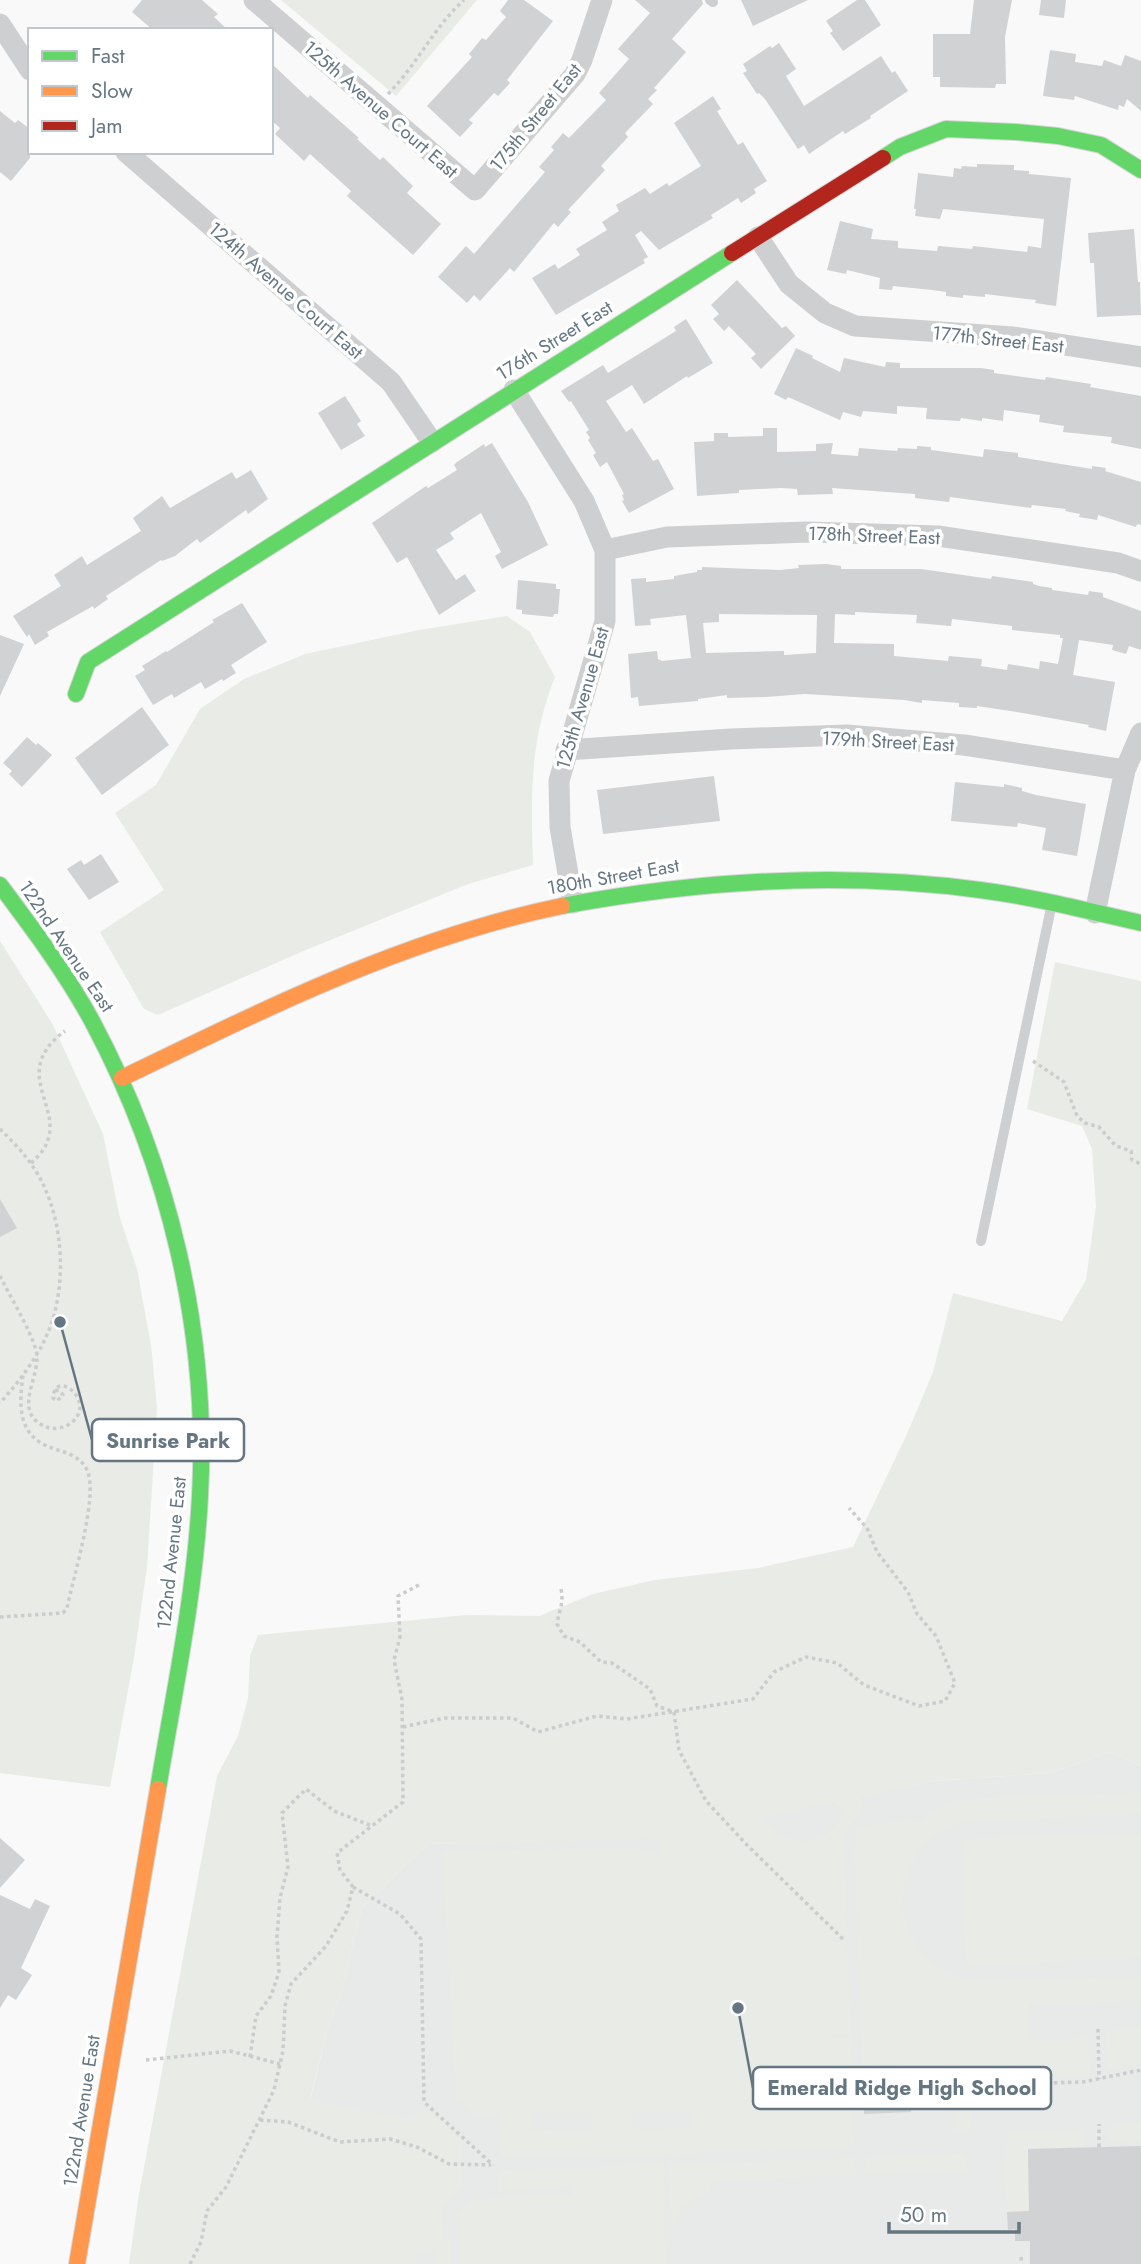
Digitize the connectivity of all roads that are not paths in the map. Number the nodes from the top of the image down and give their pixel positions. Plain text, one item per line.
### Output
1 (254, 0) edge
2 (602, 0) edge
3 (0, 24) edge
4 (28, 67) edge
5 (128, 154) edge
6 (1141, 170) edge
7 (475, 190) joint
8 (758, 237) junction
9 (1141, 357) edge
10 (514, 390) junction
11 (432, 442) junction
12 (605, 550) junction
13 (1141, 571) edge
14 (76, 694) dead end
15 (1141, 733) edge
16 (566, 750) junction
17 (1125, 770) junction
18 (0, 885) edge
19 (573, 903) junction
20 (1052, 903) junction
21 (1095, 912) junction
22 (1141, 923) edge
23 (122, 1078) junction
24 (981, 1241) dead end
25 (77, 2264) edge

1 - 7 street, 125th Avenue Court East
2 - 7 street, 175th Street East
3 - 4 street
5 - 11 street, 124th Avenue Court East
6 - 8 street, 176th Street East
8 - 9 street, 177th Street East
8 - 10 street, 176th Street East
10 - 11 street, 176th Street East
10 - 12 street, 125th Avenue East
11 - 14 street, 176th Street East
12 - 13 street, 178th Street East
12 - 16 street, 125th Avenue East
15 - 17 street
16 - 17 street, 179th Street East
16 - 19 street, 125th Avenue East
17 - 21 street
18 - 23 street, 122nd Avenue East
19 - 20 street, 180th Street East
19 - 23 street, 180th Street East
20 - 21 street, 180th Street East
20 - 24 lane
21 - 22 street, 180th Street East
23 - 25 street, 122nd Avenue East

